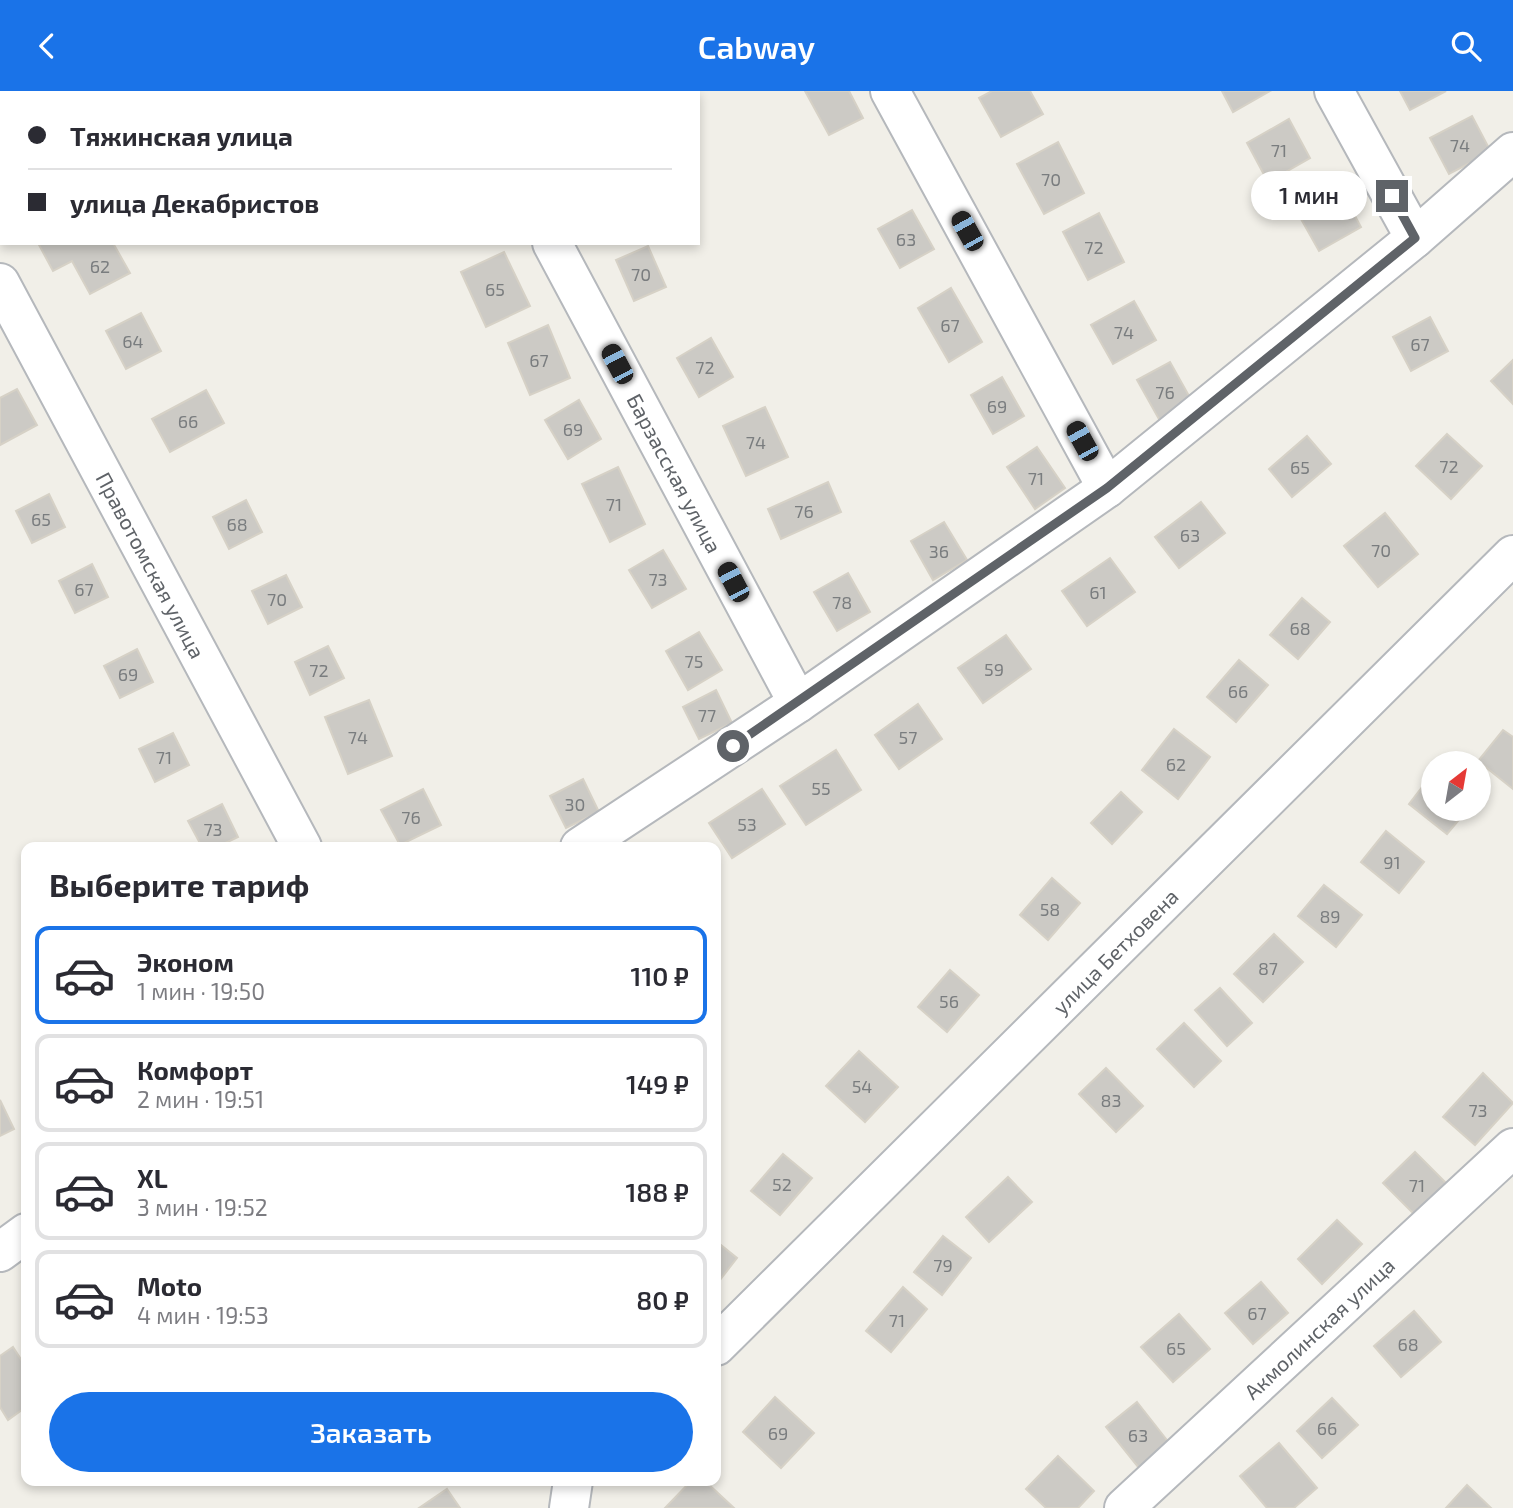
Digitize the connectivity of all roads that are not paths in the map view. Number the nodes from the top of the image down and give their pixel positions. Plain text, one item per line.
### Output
1 (890, 91) edge
2 (1334, 91) edge
3 (1513, 152) edge
4 (1415, 238) junction
5 (553, 245) edge
6 (0, 283) edge
7 (1107, 488) junction
8 (1513, 555) edge
9 (798, 703) junction
10 (299, 842) edge
11 (588, 842) edge
12 (1513, 1149) edge
13 (21, 1237) edge
14 (0, 1252) edge
15 (721, 1341) edge
16 (572, 1486) edge
17 (569, 1508) edge
18 (1124, 1508) edge

1 - 7 street
2 - 4 street
3 - 4 street
4 - 7 street
5 - 9 street, Барзасская улица
6 - 10 street, Правотомская улица
7 - 9 street
8 - 15 street, улица Бетховена
9 - 11 street
12 - 18 street, Акмолинская улица
13 - 14 street
16 - 17 street

